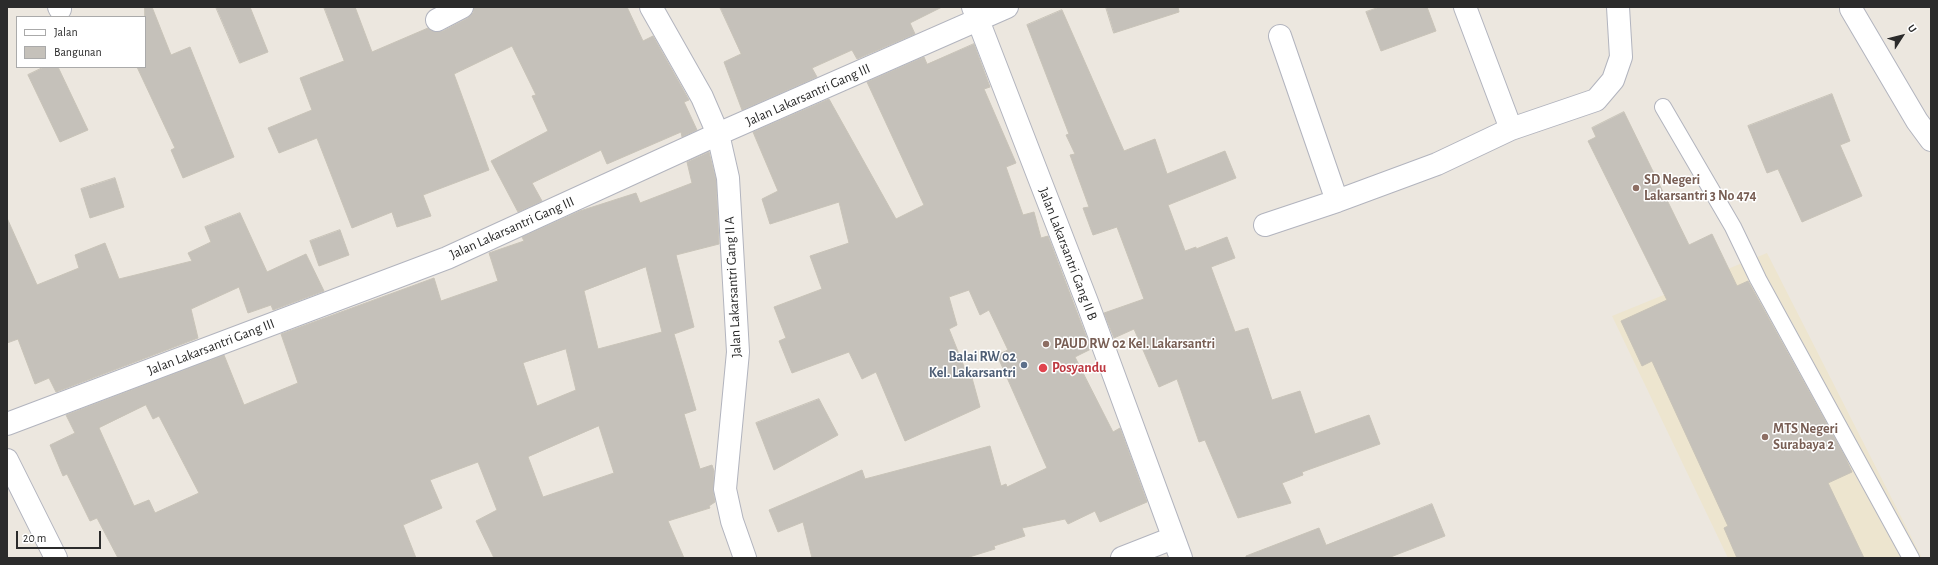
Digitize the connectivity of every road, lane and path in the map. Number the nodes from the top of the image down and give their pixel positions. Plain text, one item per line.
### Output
1 (462, 7) edge
2 (651, 7) edge
3 (1007, 7) edge
4 (1465, 7) edge
5 (1618, 7) edge
6 (1852, 8) edge
7 (975, 13) edge
8 (437, 20) dead end
9 (1280, 36) dead end
10 (1664, 107) dead end
11 (1511, 130) junction
12 (718, 134) junction
13 (1931, 140) edge
14 (1337, 201) junction
15 (1266, 225) dead end
16 (7, 424) edge
17 (7, 460) edge
18 (1177, 548) edge
19 (56, 558) edge
20 (745, 558) edge
21 (1122, 558) edge
22 (1911, 558) edge

1 - 8 street
2 - 12 street, Jalan Lakarsantri Gang II A
3 - 7 street, Jalan Lakarsantri Gang III
4 - 11 street
5 - 11 street
6 - 13 street
7 - 12 street, Jalan Lakarsantri Gang III
7 - 18 street, Jalan Lakarsantri Gang II B
9 - 14 street
10 - 22 lane
11 - 14 street
12 - 16 street, Jalan Lakarsantri Gang III
12 - 20 street, Jalan Lakarsantri Gang II A
14 - 15 street
17 - 19 street
18 - 21 street

